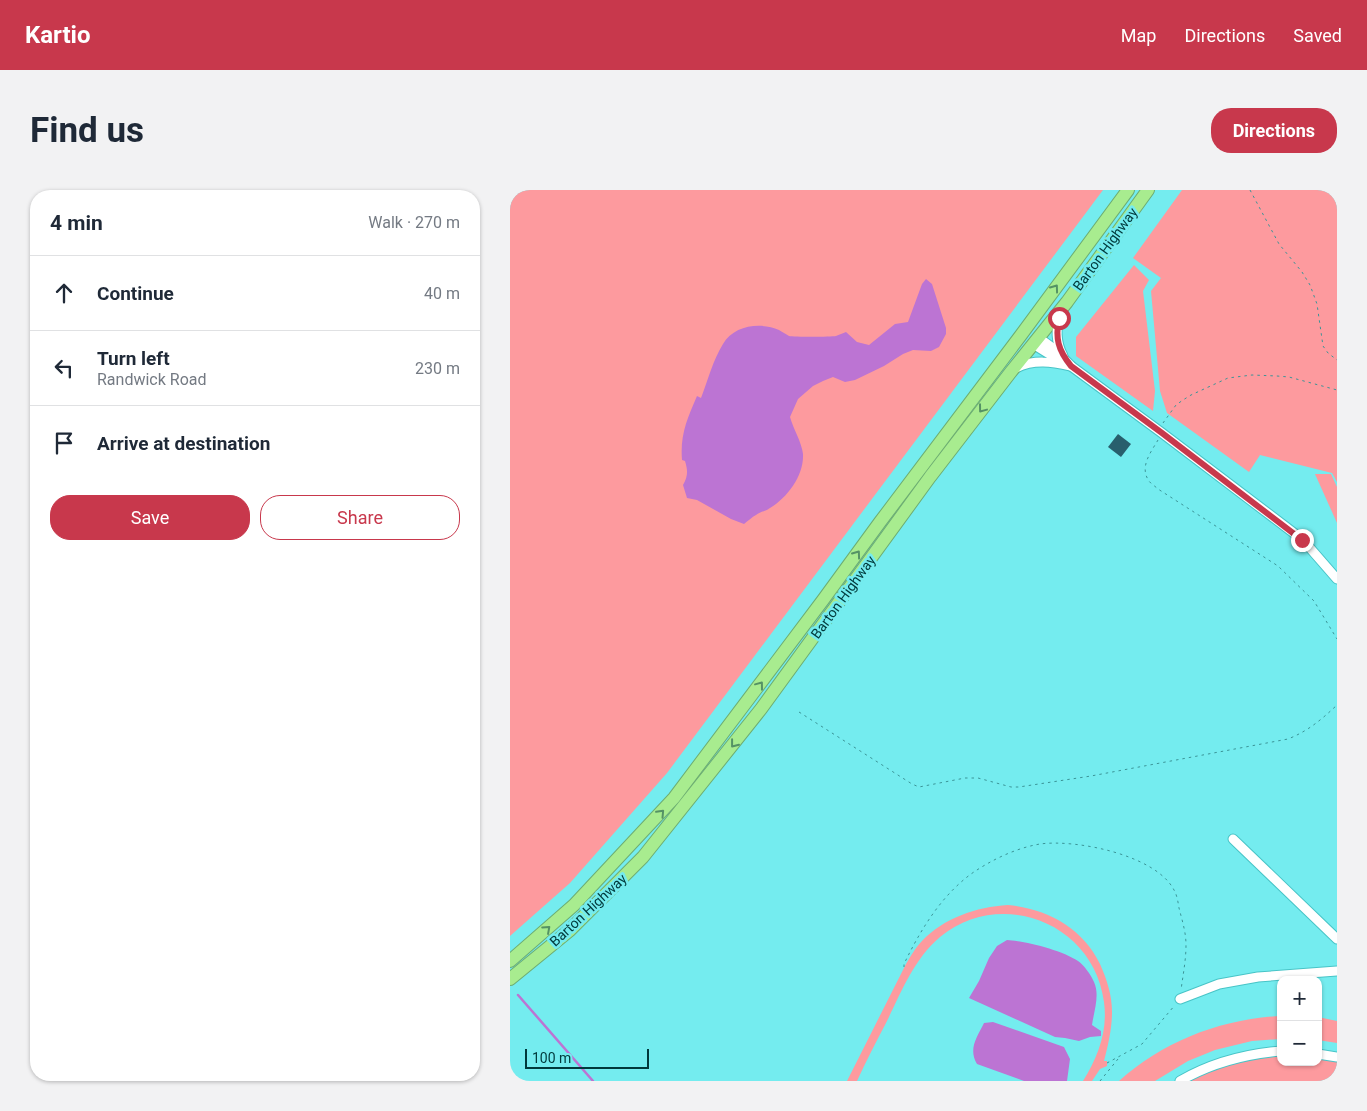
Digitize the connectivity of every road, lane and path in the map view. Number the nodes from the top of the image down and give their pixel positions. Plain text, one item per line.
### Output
1 (1128, 190) edge
2 (1148, 190) edge
3 (1250, 190) edge
4 (1067, 302) junction
5 (1024, 331) junction
6 (1036, 341) junction
7 (1337, 360) edge
8 (1071, 366) junction
9 (1012, 371) junction
10 (1337, 390) edge
11 (1158, 430) junction
12 (1153, 449) dead end
13 (1337, 579) edge
14 (1337, 639) edge
15 (1337, 705) edge
16 (799, 712) dead end
17 (1233, 839) dead end
18 (1337, 939) edge
19 (510, 961) edge
20 (904, 967) dead end
21 (1337, 972) edge
22 (510, 979) edge
23 (1180, 999) junction
24 (1277, 1052) edge
25 (1322, 1055) edge
26 (1337, 1057) edge
27 (1118, 1058) junction
28 (1107, 1063) dead end
29 (1100, 1081) edge
30 (1180, 1081) edge

5 -> 1 highway, Barton Highway
2 - 4 highway, Barton Highway
3 - 7 path
4 - 6 highway, Barton Highway
4 - 8 street
5 - 6 highway
19 -> 5 highway, Barton Highway
6 - 8 street
6 - 9 highway, Barton Highway
8 - 9 street
8 - 11 street
9 -> 22 highway, Barton Highway
10 - 11 path
11 - 13 street
12 - 14 path
15 - 16 path
17 - 18 street
20 - 23 path
21 - 23 street
23 - 27 path
24 - 30 street
25 - 26 street
27 - 28 path
27 - 29 path

